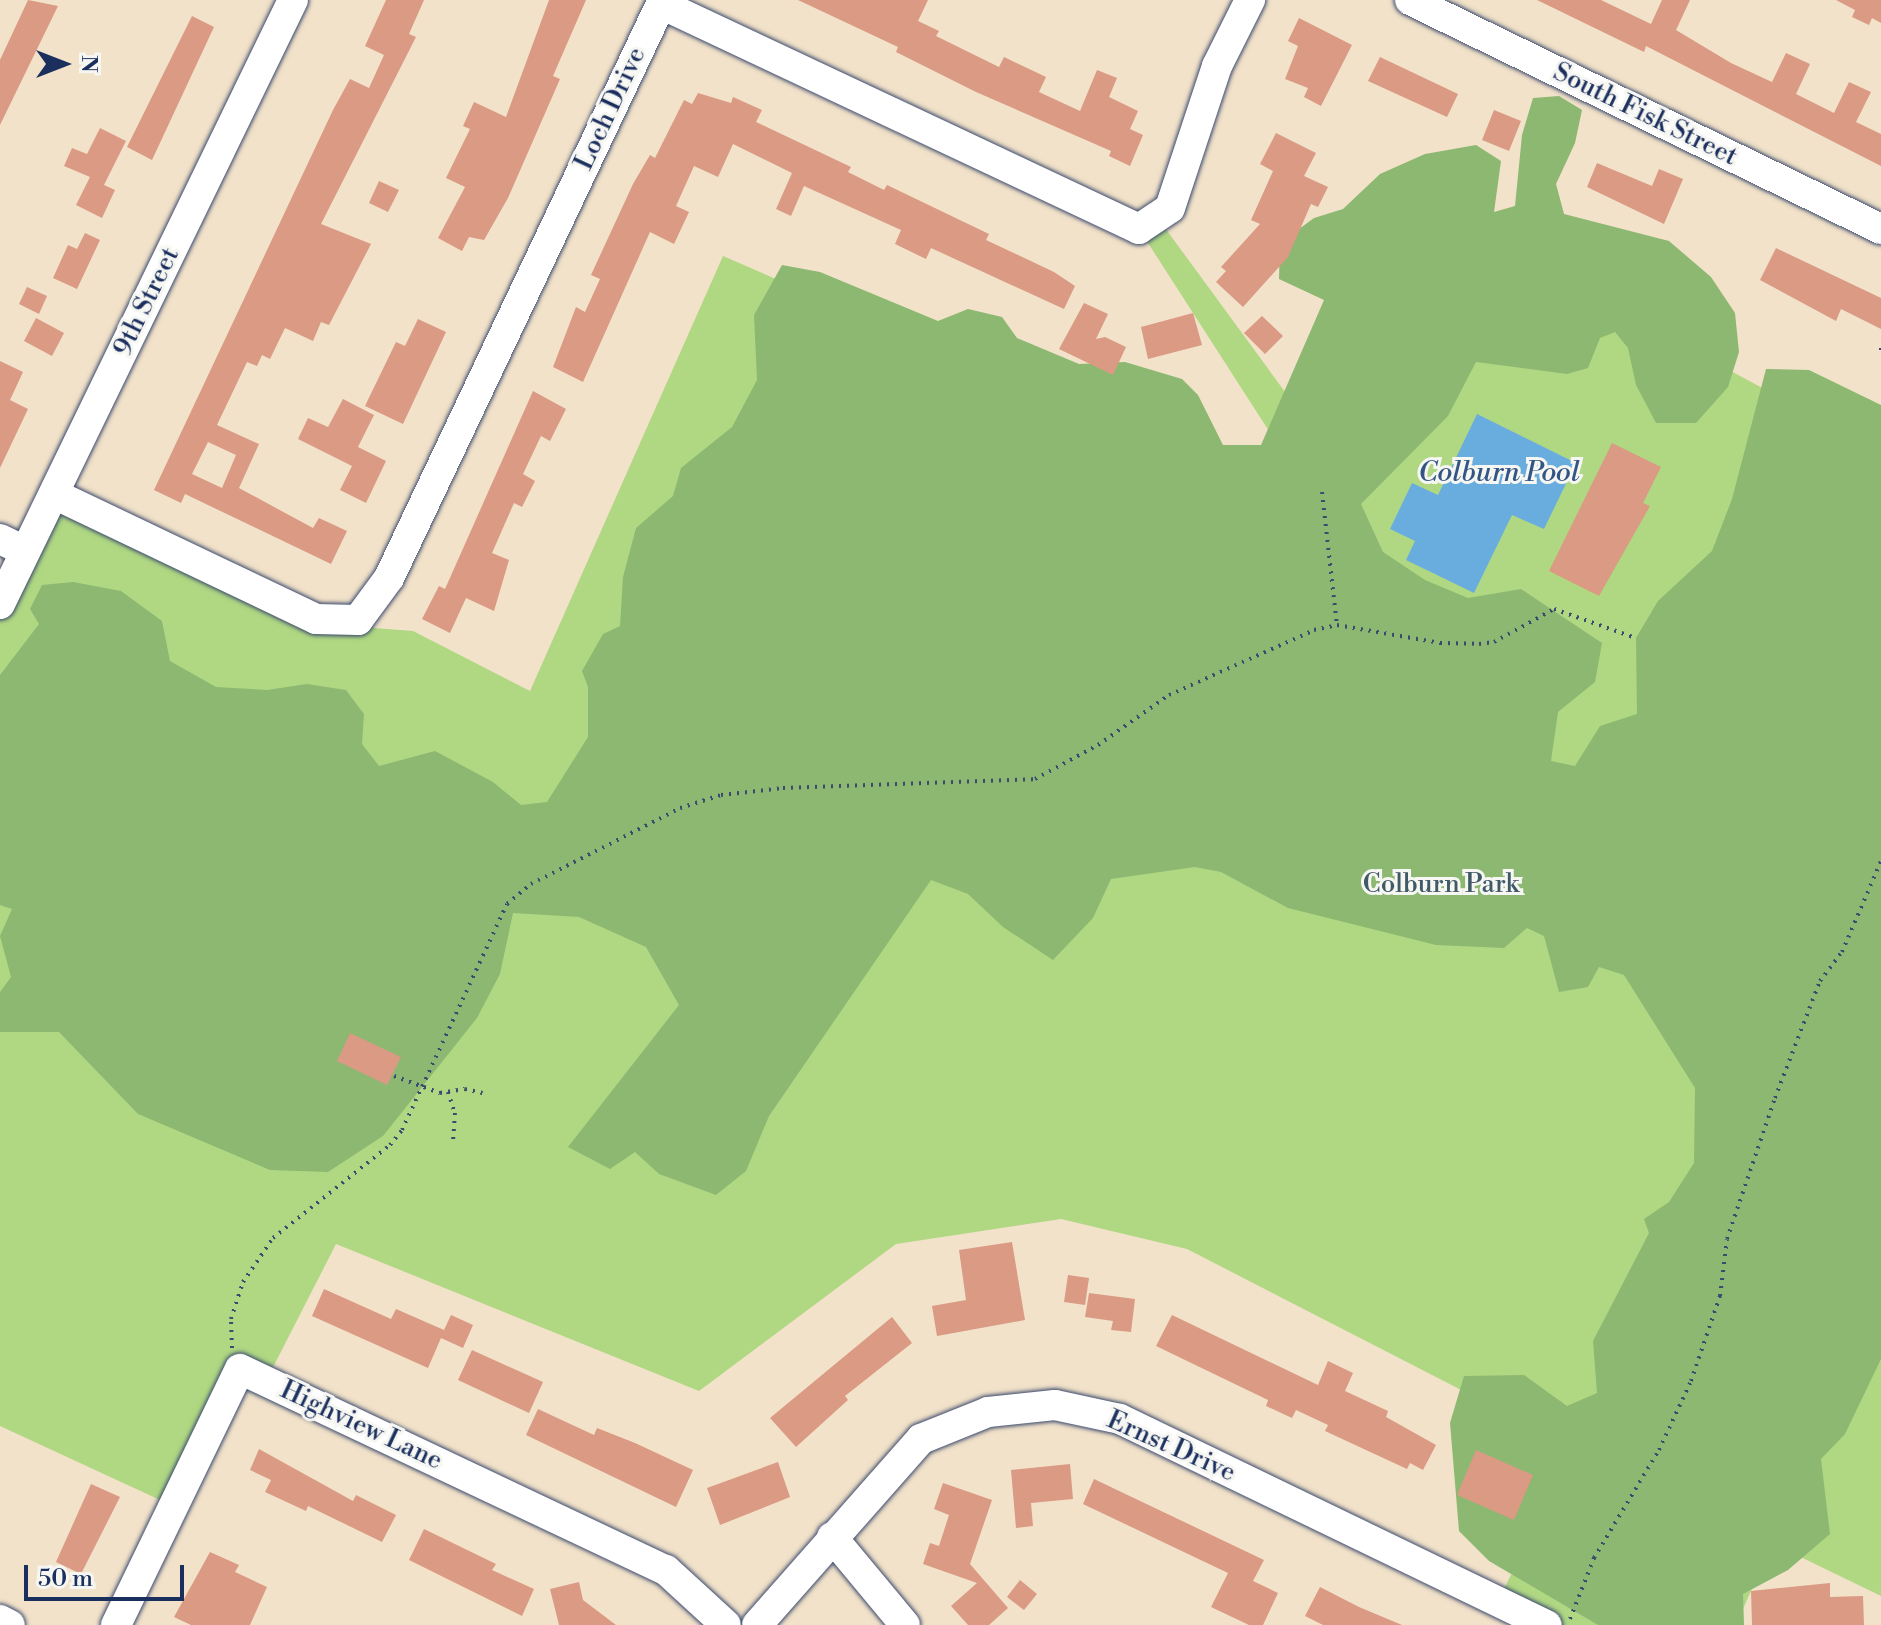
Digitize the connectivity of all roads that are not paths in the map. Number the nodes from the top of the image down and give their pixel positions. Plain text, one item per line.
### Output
1 (293, 0) edge
2 (1250, 0) edge
3 (1413, 1) edge
4 (1881, 229) edge
5 (54, 494) junction
6 (13, 545) edge
7 (0, 604) edge
8 (832, 1537) junction
9 (116, 1625) edge
10 (726, 1625) edge
11 (757, 1625) edge
12 (905, 1625) edge
13 (1547, 1625) edge

1 - 5 street, 9th Street
2 - 5 street, Loch Drive
3 - 4 street, South Fisk Street
5 - 6 street, 9th Street
6 - 7 street, 9th Street
8 - 11 street, Ernst Drive
8 - 12 street
8 - 13 street, Ernst Drive
9 - 10 street, Highview Lane

